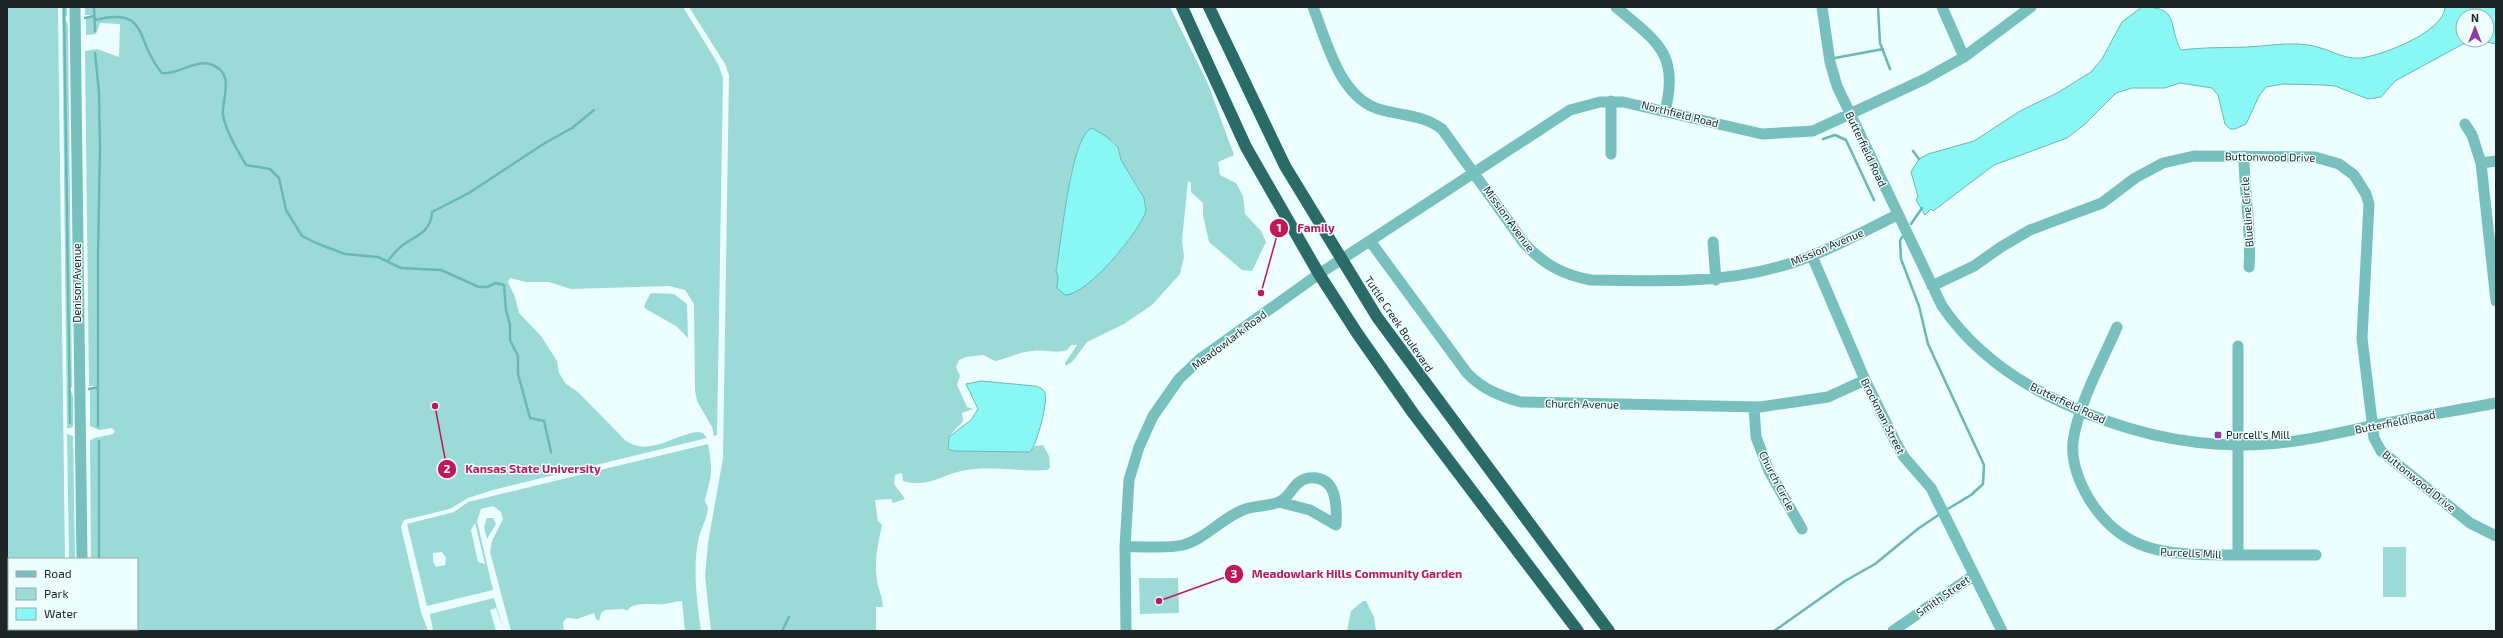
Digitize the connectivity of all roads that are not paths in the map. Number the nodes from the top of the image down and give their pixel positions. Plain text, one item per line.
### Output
1 (75, 7) edge
2 (1182, 7) edge
3 (1209, 7) edge
4 (1313, 7) edge
5 (1616, 7) edge
6 (1822, 7) edge
7 (1942, 7) edge
8 (2031, 7) edge
9 (1964, 56) junction
10 (1611, 101) junction
11 (1665, 111) junction
12 (1850, 115) junction
13 (2464, 124) dead end
14 (1611, 154) dead end
15 (2244, 156) junction
16 (2496, 161) edge
17 (2480, 163) junction
18 (1474, 171) junction
19 (1897, 215) junction
20 (1370, 241) junction
21 (1713, 242) dead end
22 (1812, 256) junction
23 (1340, 260) junction
24 (2249, 267) dead end
25 (1319, 274) junction
26 (1716, 280) junction
27 (2495, 280) edge
28 (1932, 286) junction
29 (2496, 300) edge
30 (2117, 327) dead end
31 (2238, 346) dead end
32 (1864, 380) junction
33 (2496, 403) edge
34 (1754, 407) junction
35 (2081, 412) junction
36 (2372, 426) junction
37 (2237, 444) junction
38 (1279, 502) junction
39 (1802, 529) dead end
40 (2496, 536) edge
41 (1125, 547) junction
42 (2238, 555) junction
43 (2316, 556) dead end
44 (82, 558) edge
45 (1974, 575) junction
46 (1126, 631) edge
47 (1578, 631) edge
48 (1609, 631) edge
49 (1892, 631) edge
50 (2002, 631) edge

1 - 44 street, Denison Avenue
2 - 25 highway
3 - 23 highway, Tuttle Creek Boulevard
4 - 18 street, Mission Avenue
5 - 11 street
6 - 12 street, Butterfield Road
7 - 9 street
8 - 9 street, Northfield Road
9 - 12 street, Northfield Road
10 - 11 street, Northfield Road
10 - 14 street
10 - 18 street, Northfield Road
11 - 12 street, Northfield Road
12 - 19 street, Butterfield Road
13 - 17 street
15 - 24 street, Blueline Circle
15 - 28 street, Buttonwood Drive
15 - 36 street, Buttonwood Drive
16 - 17 street
17 - 27 street
18 - 20 street, Northfield Road
18 - 26 street, Mission Avenue
19 - 22 street, Mission Avenue
19 - 28 street, Butterfield Road
20 - 23 street, Northfield Road
20 - 34 street, Church Avenue
21 - 26 street
22 - 26 street, Mission Avenue
22 - 32 street, Brockman Street
23 - 25 street, Meadowlark Road
23 - 48 highway, Tuttle Creek Boulevard
25 - 41 street, Meadowlark Road
25 - 47 highway
27 - 29 street
28 - 35 street, Butterfield Road
30 - 35 street, Purcells Mill
31 - 37 street, Purcells Mill
32 - 34 street, Church Avenue
32 - 45 street, Brockman Street
33 - 36 street, Butterfield Road
34 - 39 street, Church Circle
35 - 37 street, Butterfield Road
35 - 42 street, Purcells Mill
36 - 37 street, Butterfield Road
36 - 40 street, Buttonwood Drive
37 - 42 street, Purcells Mill
38 - 38 street
38 - 41 street
41 - 46 street, Meadowlark Road
42 - 43 street, Purcells Mill
45 - 49 street, Smith Street
45 - 50 street, Brockman Street

